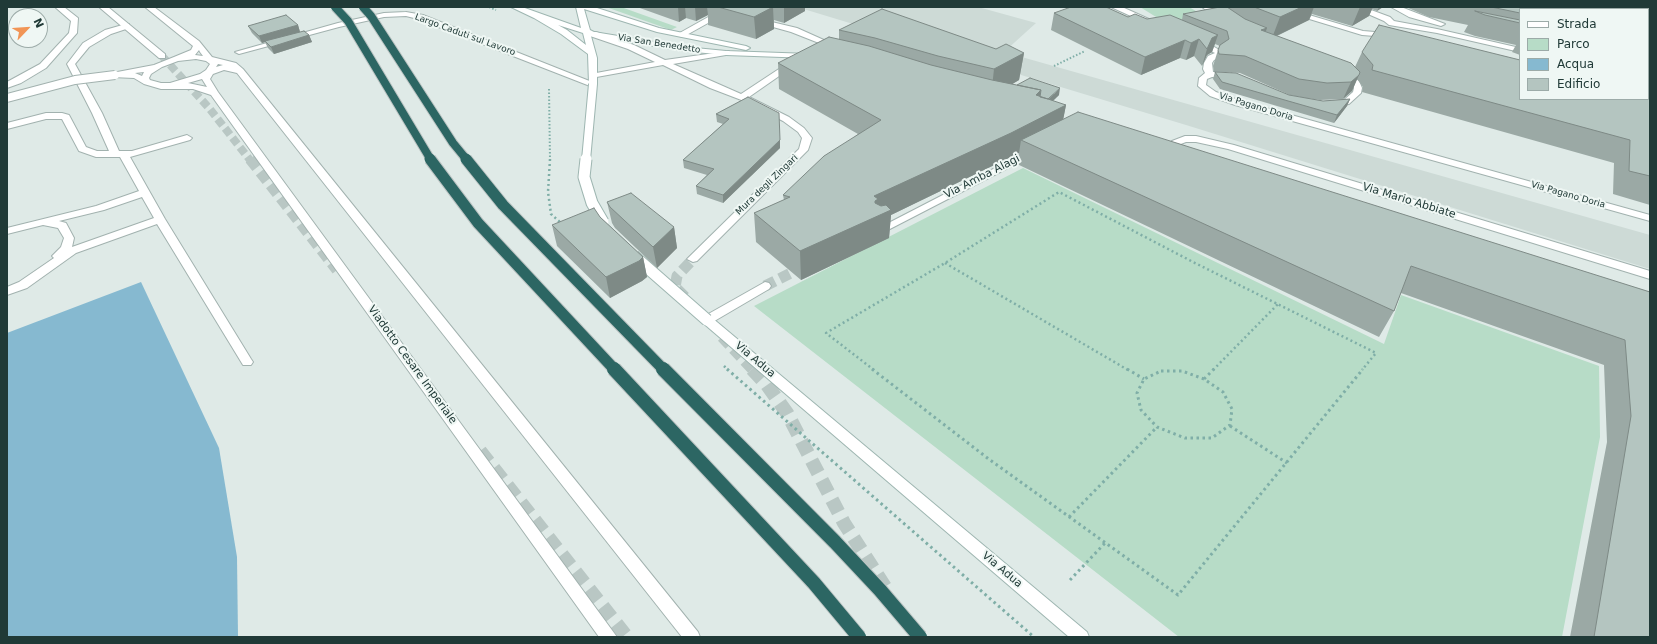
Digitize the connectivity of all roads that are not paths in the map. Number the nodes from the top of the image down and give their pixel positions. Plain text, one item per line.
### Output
1 (59, 7) edge
2 (103, 7) edge
3 (149, 7) edge
4 (335, 7) edge
5 (363, 7) edge
6 (515, 7) edge
7 (580, 7) edge
8 (586, 7) edge
9 (715, 7) edge
10 (1115, 7) edge
11 (1206, 7) edge
12 (1274, 7) edge
13 (1356, 7) edge
14 (1396, 7) edge
15 (537, 16) junction
16 (749, 17) edge
17 (1231, 23) edge
18 (1392, 23) junction
19 (1158, 25) edge
20 (126, 26) junction
21 (1471, 30) dead end
22 (590, 33) junction
23 (680, 35) junction
24 (1194, 40) edge
25 (822, 41) edge
26 (196, 43) junction
27 (1519, 50) edge
28 (239, 52) dead end
29 (590, 52) junction
30 (726, 53) junction
31 (783, 54) junction
32 (162, 56) tunnel mouth
33 (805, 56) junction
34 (819, 57) edge
35 (177, 59) junction
36 (209, 59) junction
37 (665, 63) junction
38 (159, 65) junction
39 (1334, 69) edge
40 (240, 71) junction
41 (209, 72) junction
42 (1210, 74) junction
43 (115, 75) junction
44 (1240, 78) edge
45 (594, 80) junction
46 (147, 82) junction
47 (7, 85) edge
48 (171, 86) junction
49 (214, 93) junction
50 (742, 97) junction
51 (7, 98) edge
52 (1327, 104) edge
53 (7, 126) edge
54 (187, 138) dead end
55 (1042, 146) edge
56 (1185, 153) edge
57 (120, 155) junction
58 (146, 192) junction
59 (1650, 218) edge
60 (160, 219) junction
61 (36, 223) junction
62 (880, 230) edge
63 (7, 231) edge
64 (609, 232) edge
65 (625, 248) edge
66 (693, 259) tunnel mouth
67 (1650, 275) edge
68 (764, 286) tunnel mouth
69 (7, 290) edge
70 (707, 320) junction
71 (247, 362) dead end
72 (609, 637) edge
73 (692, 637) edge
74 (859, 637) edge
75 (920, 637) edge
76 (1081, 637) edge

1 - 47 street
2 - 20 street
3 - 26 street
4 - 74 highway, bridge
5 - 75 highway, bridge
6 - 15 street
7 - 22 street
8 - 23 street, Via San Benedetto
9 - 23 street
10 - 19 street
11 - 17 street
12 - 18 street
13 - 18 street
14 - 21 street
15 - 22 street, Via San Benedetto
15 - 29 street
16 - 25 street
18 - 27 street
20 - 32 street
20 - 57 street
22 - 29 street
22 - 30 street, Via San Benedetto
22 - 37 street, Mura degli Zingari
23 - 31 street, Via San Benedetto
24 - 42 street
26 - 35 street
26 - 36 street
28 - 45 street, Largo Caduti sul Lavoro
29 - 45 street
30 - 31 street, Via San Benedetto
30 - 37 street
31 - 33 street, Via San Benedetto
33 - 34 street, Via San Benedetto
33 - 50 street
35 - 36 street
35 - 38 street
36 - 40 street
36 - 41 street
37 - 45 street
37 - 50 street, Mura degli Zingari
38 - 43 street
38 - 46 street
39 - 52 street
40 - 41 street
40 - 73 street
41 - 48 street
41 - 49 street, Viadotto Cesare Imperiale
42 - 44 street
42 - 59 street, Via Pagano Doria
43 - 46 street
43 - 51 street, bridge
45 - 64 street, bridge
46 - 48 street
48 - 49 street
49 - 72 street, Viadotto Cesare Imperiale
50 - 66 street, Mura degli Zingari
53 - 57 street
54 - 57 street
55 - 62 street, Via Amba Alagi
56 - 67 street, Via Mario Abbiate
57 - 58 street
58 - 60 street
58 - 61 street
60 - 69 street
60 - 71 street
61 - 63 street
61 - 69 street
65 - 70 street, Via Adua, bridge
68 - 70 street
70 - 76 street, Via Adua

